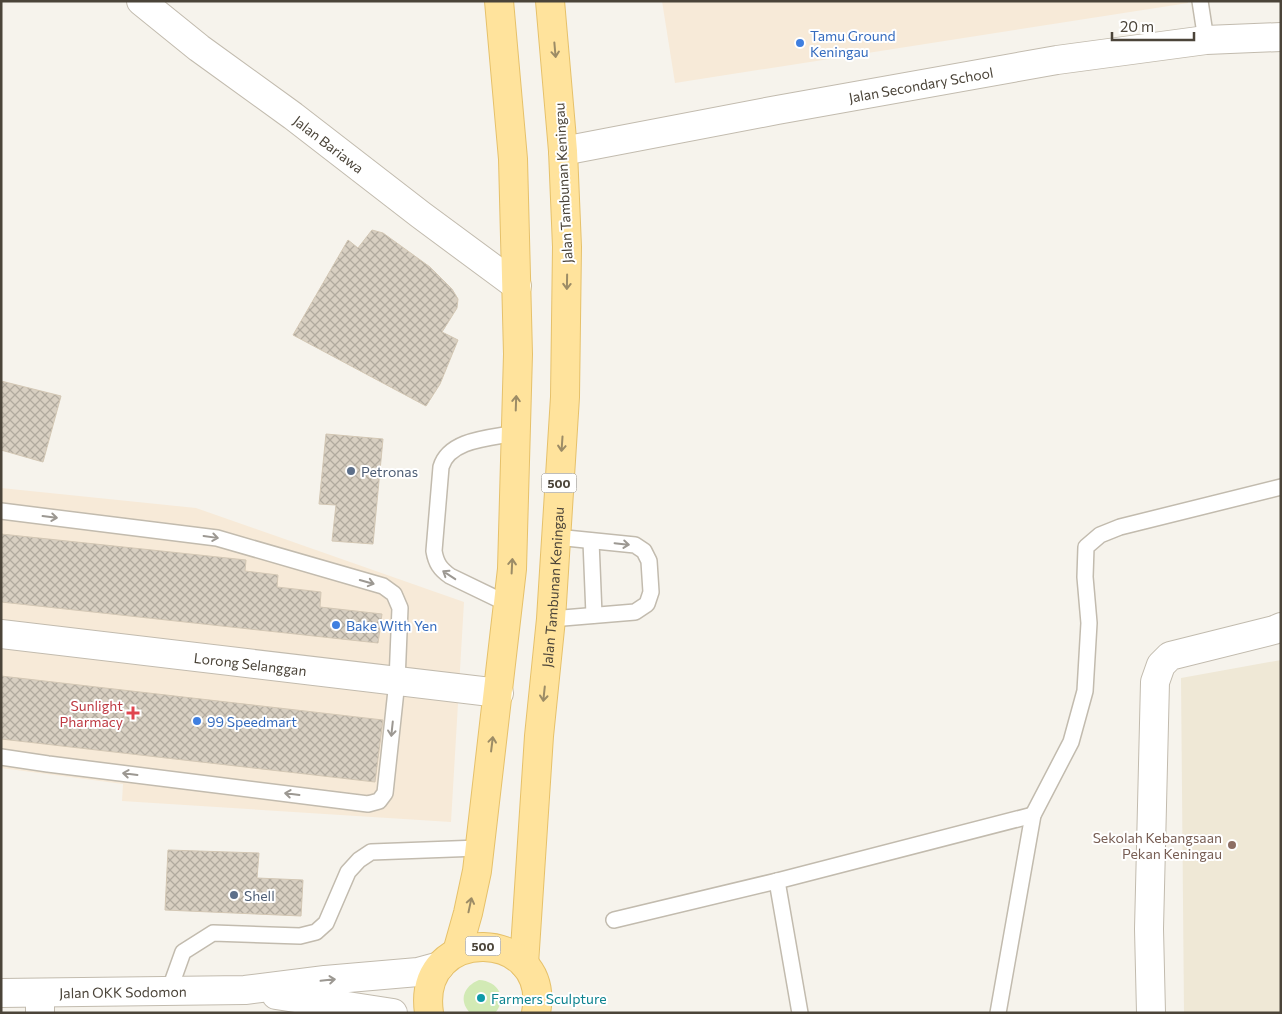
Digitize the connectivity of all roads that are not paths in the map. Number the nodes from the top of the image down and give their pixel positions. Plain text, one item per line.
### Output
1 (141, 1) edge
2 (499, 1) edge
3 (550, 1) edge
4 (1200, 1) edge
5 (1281, 37) edge
6 (1206, 40) junction
7 (564, 150) junction
8 (517, 286) junction
9 (516, 433) junction
10 (1281, 487) edge
11 (1, 511) edge
12 (556, 538) junction
13 (591, 541) junction
14 (508, 604) junction
15 (594, 615) junction
16 (551, 619) junction
17 (1281, 627) edge
18 (1, 634) edge
19 (397, 681) junction
20 (499, 693) junction
21 (1, 757) edge
22 (1034, 815) junction
23 (479, 848) junction
24 (777, 882) junction
25 (614, 920) dead end
26 (448, 959) junction
27 (524, 964) junction
28 (245, 990) junction
29 (169, 991) junction
30 (1, 993) edge
31 (40, 1003) edge
32 (376, 1012) edge
33 (429, 1013) edge
34 (536, 1013) edge
35 (800, 1013) edge
36 (998, 1013) edge
37 (1151, 1013) edge

1 - 8 street, Jalan Bariawa
2 - 8 main road, 500
3 -> 7 main road, Jalan Tambunan Keningau / 500
4 - 6 lane
5 - 6 street, Jalan Secondary School
6 - 7 street, Jalan Secondary School
7 -> 12 main road, Jalan Tambunan Keningau / 500
9 -> 8 main road, 500
14 -> 9 main road, 500
14 -> 9 lane
10 - 22 lane
11 -> 19 lane
12 - 13 lane
12 - 16 main road, Jalan Tambunan Keningau / 500
13 - 15 lane
13 -> 15 lane
14 - 20 main road, 500
15 - 16 lane
16 -> 27 main road, Jalan Tambunan Keningau / 500
17 - 37 street
18 - 19 street, Lorong Selanggan
19 - 20 street, Lorong Selanggan
19 -> 21 lane
23 -> 20 main road, 500
22 - 24 lane
22 - 36 lane
26 -> 23 main road, 500
23 - 29 lane
24 - 25 lane
24 - 35 lane
26 - 27 main road, 500
28 -> 26 street
26 - 33 main road, 500
27 - 34 main road, 500
28 - 29 street, Jalan OKK Sodomon
28 - 32 street
29 - 31 street, Jalan OKK Sodomon
30 - 31 street, Jalan OKK Sodomon

